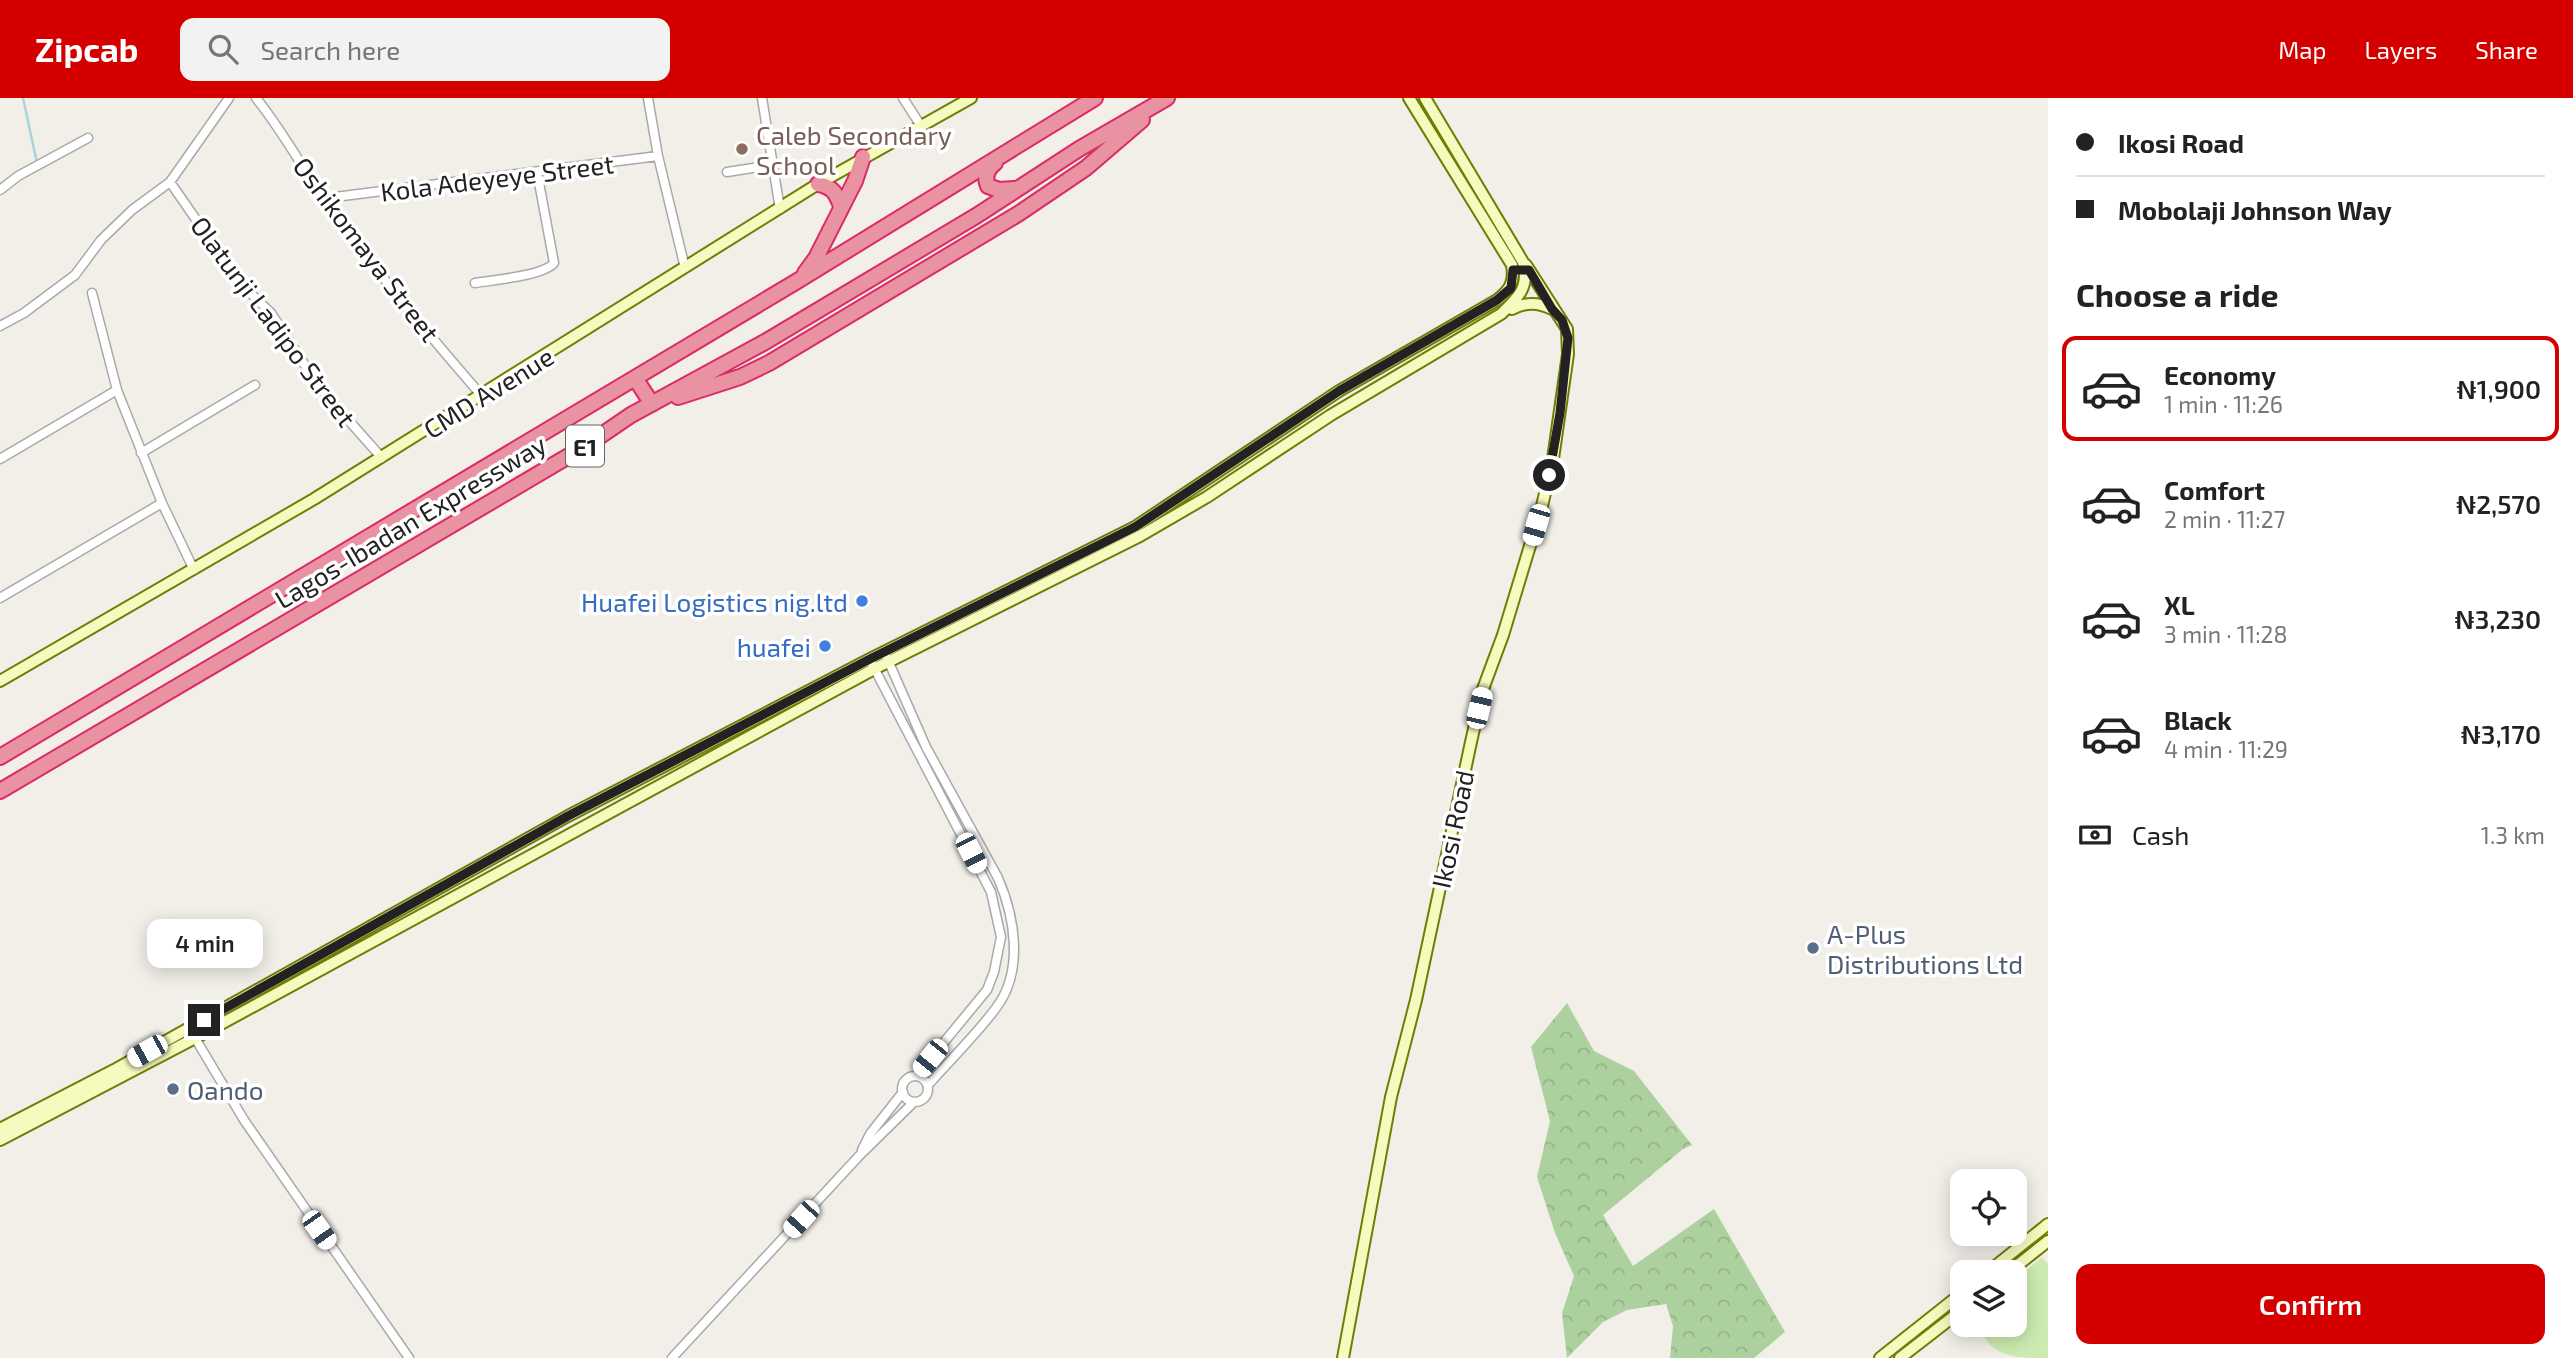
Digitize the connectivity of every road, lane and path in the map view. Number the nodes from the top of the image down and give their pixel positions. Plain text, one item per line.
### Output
1 (229, 98) edge
2 (256, 98) edge
3 (648, 98) edge
4 (762, 98) edge
5 (903, 98) edge
6 (971, 98) edge
7 (1095, 98) edge
8 (1167, 98) edge
9 (1409, 98) edge
10 (1425, 98) edge
11 (1153, 106) junction
12 (921, 126) junction
13 (88, 138) dead end
14 (1009, 150) junction
15 (658, 156) junction
16 (863, 157) junction
17 (772, 165) junction
18 (727, 172) dead end
19 (537, 173) junction
20 (170, 182) junction
21 (818, 184) junction
22 (1016, 189) junction
23 (0, 190) edge
24 (335, 197) dead end
25 (841, 206) junction
26 (780, 209) junction
27 (685, 268) junction
28 (1513, 270) junction
29 (1527, 270) junction
30 (475, 283) dead end
31 (794, 283) junction
32 (1508, 291) junction
33 (92, 293) dead end
34 (1518, 298) junction
35 (1529, 303) junction
36 (1552, 309) junction
37 (1501, 314) junction
38 (0, 326) edge
39 (635, 378) junction
40 (255, 384) dead end
41 (117, 390) junction
42 (482, 396) junction
43 (666, 397) junction
44 (652, 404) junction
45 (141, 453) junction
46 (382, 458) junction
47 (0, 459) edge
48 (162, 503) junction
49 (194, 570) junction
50 (0, 598) edge
51 (887, 657) junction
52 (872, 664) junction
53 (0, 681) edge
54 (0, 757) edge
55 (0, 791) edge
56 (195, 1038) junction
57 (916, 1076) junction
58 (928, 1085) junction
59 (902, 1092) junction
60 (914, 1102) junction
61 (0, 1129) edge
62 (0, 1140) edge
63 (859, 1156) junction
64 (2048, 1224) edge
65 (2048, 1243) edge
66 (2003, 1260) edge
67 (2025, 1260) edge
68 (1950, 1303) edge
69 (1950, 1319) edge
70 (409, 1358) edge
71 (671, 1358) edge
72 (1343, 1358) edge
73 (1881, 1358) edge
74 (1900, 1358) edge

1 - 20 street
2 - 42 street, Oshikomaya Street
3 - 15 street
4 - 17 street
5 - 12 street
6 - 12 street, CMD Avenue
7 - 14 highway, Lagos-Ibadan Expressway / E1
8 - 11 highway, Lagos-Ibadan Expressway / E1
9 - 28 street
10 - 29 street, Ikosi Road
11 - 22 highway, Lagos-Ibadan Expressway / E1
11 - 43 highway
12 - 16 street, CMD Avenue
13 - 23 street
14 - 22 highway
14 - 31 highway, Lagos-Ibadan Expressway / E1
15 - 19 street, Kola Adeyeye Street
15 - 27 street
16 - 21 street, CMD Avenue
16 - 25 highway
17 - 18 street
17 - 26 street
19 - 24 street, Kola Adeyeye Street
19 - 30 street
20 - 38 street
20 - 46 street, Olatunji Ladipo Street
21 - 25 highway
21 - 26 street, CMD Avenue
22 - 43 highway, Lagos-Ibadan Expressway / E1
25 - 31 highway
26 - 27 street, CMD Avenue
27 - 42 street, CMD Avenue
28 - 29 street
28 - 32 street
29 - 34 street
29 - 36 street, Ikosi Road
31 - 39 highway, Lagos-Ibadan Expressway / E1
32 - 34 street
32 - 51 street
33 - 41 street
34 - 35 street
34 - 37 street
35 - 36 street
35 - 37 street
36 - 72 street, Ikosi Road
37 - 51 street
39 - 44 highway
39 - 54 highway, Lagos-Ibadan Expressway / E1
40 - 45 street
41 - 45 street
41 - 47 street
42 - 46 street, CMD Avenue
43 - 44 highway, Lagos-Ibadan Expressway / E1
44 - 55 highway, Lagos-Ibadan Expressway / E1
45 - 48 street
46 - 49 street, CMD Avenue
48 - 49 street
48 - 50 street
49 - 53 street, CMD Avenue
51 - 52 street
51 - 58 street
52 - 56 street
52 - 57 street
52 - 61 street
56 - 62 street
56 - 70 street
57 - 58 street
57 - 59 street
58 - 60 street
59 - 60 street
59 - 63 street
60 - 63 street
63 - 71 street
64 - 66 street
65 - 67 street
68 - 73 street
69 - 74 street

